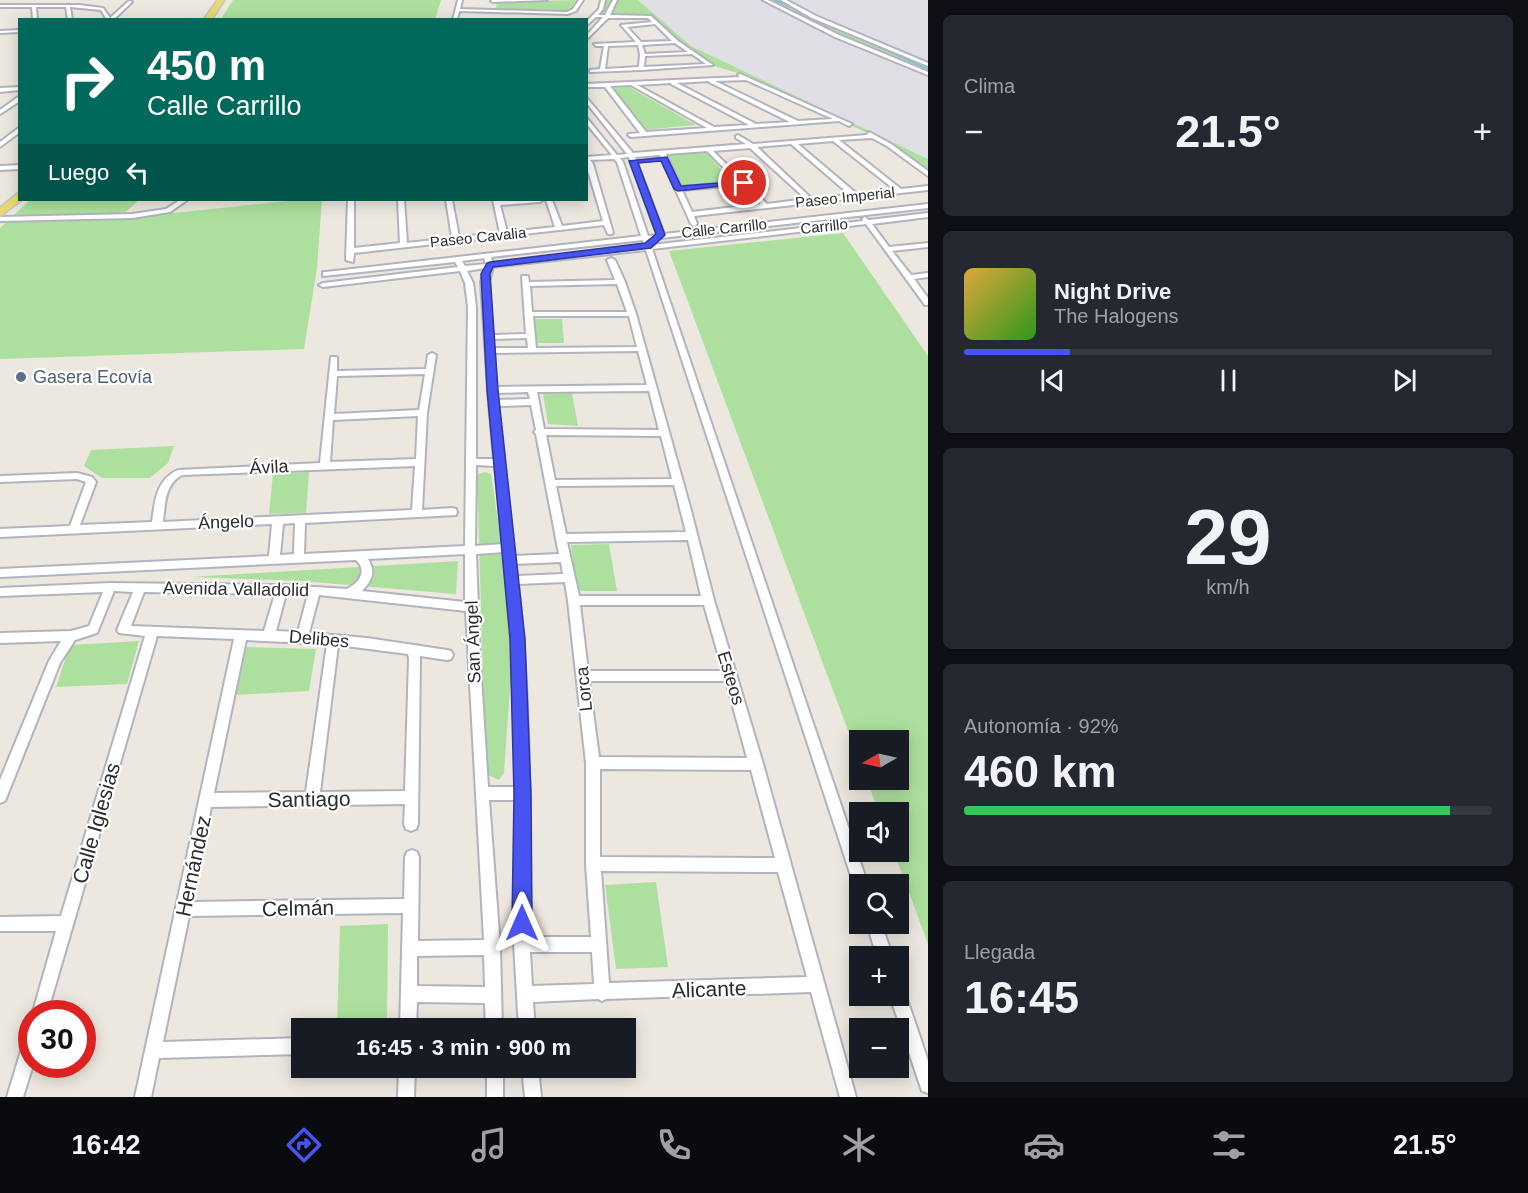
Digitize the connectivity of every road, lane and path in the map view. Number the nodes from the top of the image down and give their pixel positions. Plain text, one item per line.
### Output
1 (221, 0) edge
2 (226, 0) edge
3 (460, 0) edge
4 (493, 0) edge
5 (545, 0) edge
6 (580, 0) edge
7 (603, 0) edge
8 (615, 0) edge
9 (765, 0) edge
10 (783, 0) edge
11 (130, 2) dead end
12 (0, 6) edge
13 (34, 6) junction
14 (68, 6) junction
15 (458, 10) junction
16 (489, 11) junction
17 (524, 12) junction
18 (532, 14) junction
19 (35, 18) edge
20 (70, 18) edge
21 (108, 18) edge
22 (111, 18) edge
23 (208, 18) edge
24 (215, 18) edge
25 (455, 18) edge
26 (524, 18) edge
27 (562, 18) edge
28 (604, 19) junction
29 (590, 20) edge
30 (656, 23) junction
31 (18, 31) edge
32 (0, 32) edge
33 (849, 34) junction
34 (838, 36) junction
35 (588, 37) edge
36 (676, 42) junction
37 (641, 43) junction
38 (596, 45) dead end
39 (606, 45) junction
40 (694, 53) junction
41 (643, 55) junction
42 (928, 65) edge
43 (641, 69) junction
44 (592, 71) dead end
45 (602, 71) junction
46 (736, 73) dead end
47 (928, 74) edge
48 (747, 78) junction
49 (708, 80) junction
50 (671, 82) junction
51 (632, 84) junction
52 (588, 86) edge
53 (18, 88) edge
54 (608, 88) junction
55 (0, 90) edge
56 (588, 91) edge
57 (18, 99) edge
58 (588, 101) edge
59 (0, 112) edge
60 (838, 120) junction
61 (588, 122) edge
62 (797, 123) junction
63 (849, 124) dead end
64 (755, 126) junction
65 (714, 129) junction
66 (18, 131) edge
67 (864, 131) dead end
68 (644, 134) junction
69 (631, 135) dead end
70 (874, 136) junction
71 (738, 137) dead end
72 (834, 139) junction
73 (792, 142) junction
74 (0, 145) edge
75 (751, 145) junction
76 (708, 149) junction
77 (663, 155) junction
78 (632, 158) junction
79 (618, 159) junction
80 (588, 161) edge
81 (18, 167) edge
82 (0, 168) edge
83 (928, 174) edge
84 (744, 183) junction
85 (928, 188) edge
86 (678, 189) junction
87 (18, 190) edge
88 (900, 191) junction
89 (856, 196) junction
90 (18, 197) edge
91 (182, 201) edge
92 (351, 201) edge
93 (401, 201) edge
94 (450, 201) edge
95 (496, 201) edge
96 (549, 201) edge
97 (812, 201) junction
98 (0, 204) edge
99 (766, 206) junction
100 (928, 206) edge
101 (0, 213) edge
102 (860, 213) junction
103 (690, 214) junction
104 (928, 214) edge
105 (0, 219) edge
106 (868, 222) junction
107 (607, 223) junction
108 (694, 224) dead end
109 (559, 228) junction
110 (610, 233) dead end
111 (504, 234) junction
112 (661, 235) junction
113 (456, 239) junction
114 (646, 241) junction
115 (404, 245) junction
116 (928, 245) edge
117 (888, 249) junction
118 (349, 251) junction
119 (350, 260) dead end
120 (488, 260) junction
121 (611, 260) dead end
122 (459, 263) junction
123 (326, 274) dead end
124 (928, 276) edge
125 (909, 278) junction
126 (621, 282) junction
127 (323, 285) dead end
128 (928, 303) edge
129 (472, 307) junction
130 (487, 307) junction
131 (528, 314) junction
132 (632, 314) junction
133 (530, 336) junction
134 (489, 337) junction
135 (641, 349) junction
136 (531, 350) junction
137 (489, 351) junction
138 (432, 355) dead end
139 (334, 359) dead end
140 (430, 371) junction
141 (333, 374) junction
142 (652, 388) junction
143 (532, 389) junction
144 (492, 390) junction
145 (534, 402) junction
146 (494, 403) junction
147 (423, 413) junction
148 (329, 417) junction
149 (539, 432) junction
150 (663, 433) junction
151 (421, 462) junction
152 (473, 462) junction
153 (500, 463) junction
154 (325, 464) junction
155 (0, 479) edge
156 (678, 482) junction
157 (551, 483) junction
158 (452, 512) dead end
159 (417, 514) junction
160 (300, 519) junction
161 (278, 520) junction
162 (157, 525) junction
163 (74, 529) junction
164 (0, 533) edge
165 (692, 536) junction
166 (563, 537) junction
167 (470, 550) junction
168 (510, 554) junction
169 (358, 555) junction
170 (299, 558) junction
171 (566, 558) junction
172 (274, 559) junction
173 (0, 573) edge
174 (569, 578) junction
175 (514, 580) junction
176 (110, 587) junction
177 (140, 588) junction
178 (282, 589) junction
179 (315, 590) junction
180 (0, 592) edge
181 (349, 593) junction
182 (708, 600) junction
183 (574, 602) junction
184 (471, 607) junction
185 (152, 632) junction
186 (241, 634) junction
187 (269, 635) junction
188 (70, 636) junction
189 (302, 637) junction
190 (0, 638) edge
191 (333, 640) junction
192 (412, 649) junction
193 (447, 655) dead end
194 (582, 676) junction
195 (730, 676) junction
196 (593, 763) junction
197 (756, 764) junction
198 (481, 793) junction
199 (522, 794) junction
200 (0, 796) edge
201 (411, 797) junction
202 (312, 798) junction
203 (207, 800) junction
204 (411, 824) dead end
205 (412, 857) dead end
206 (593, 864) junction
207 (784, 865) junction
208 (857, 874) edge
209 (411, 906) junction
210 (184, 909) junction
211 (66, 923) junction
212 (0, 924) edge
213 (522, 944) junction
214 (598, 945) junction
215 (492, 947) junction
216 (410, 949) junction
217 (817, 984) junction
218 (602, 993) junction
219 (409, 994) junction
220 (524, 994) junction
221 (494, 995) junction
222 (43, 1000) edge
223 (901, 1006) edge
224 (408, 1018) edge
225 (494, 1018) edge
226 (526, 1018) edge
227 (291, 1046) edge
228 (154, 1050) junction
229 (21, 1078) edge
230 (407, 1078) edge
231 (495, 1078) edge
232 (531, 1078) edge
233 (928, 1085) edge
234 (15, 1097) edge
235 (143, 1097) edge
236 (406, 1097) edge
237 (495, 1097) edge
238 (532, 1097) edge
239 (848, 1097) edge

1 - 23 main road
2 - 24 main road
3 - 15 street
4 - 5 street
4 - 16 street
6 - 18 street
7 - 29 street
8 - 28 street
9 - 34 street
10 - 33 street
11 - 22 street
12 - 13 street
13 - 14 street
13 - 19 street
14 - 20 street
14 - 21 street
15 - 16 street
15 - 25 street
16 - 17 street
17 - 18 street
17 - 26 street
18 - 26 street
18 - 27 street
28 - 29 street
28 - 29 street
28 - 30 street
28 - 35 street
30 - 36 street
30 - 37 street
31 - 32 street
33 - 34 street
33 - 42 street
34 - 47 street
36 - 37 street
36 - 40 street
37 - 39 street
37 - 41 street
38 - 39 street
39 - 45 street
40 - 41 street
40 - 43 street
41 - 43 street
43 - 45 street
44 - 45 street
46 - 48 street
48 - 49 street
48 - 60 street
49 - 50 street
49 - 62 street
50 - 51 street
50 - 64 street
51 - 54 street
51 - 65 street
52 - 54 street
53 - 55 street
54 - 56 street
54 - 68 street
57 - 59 street
58 - 78 street
60 - 62 street
60 - 63 street
61 - 79 street
62 - 64 street
64 - 65 street
65 - 68 street
66 - 74 street
67 - 70 street
68 - 69 street
70 - 72 street
70 - 83 street
71 - 75 street
72 - 73 street
72 - 88 street
73 - 75 street
73 - 89 street
75 - 76 street
75 - 97 street
76 - 77 street
76 - 84 street
77 - 78 street
77 - 86 street
78 - 79 street
78 - 112 street
79 - 80 street
79 - 114 street
80 - 107 street
81 - 82 street
84 - 86 street
84 - 99 street
85 - 88 street, Paseo Imperial
86 - 103 street
87 - 98 main road
88 - 89 street, Paseo Imperial
89 - 97 street, Paseo Imperial
90 - 101 main road
91 - 105 street
92 - 118 street
93 - 115 street
94 - 113 street
95 - 111 street
96 - 109 street
97 - 99 street, Paseo Imperial
99 - 103 street, Paseo Imperial
100 - 102 street, Calle Carrillo
102 - 106 street
102 - 112 street, Calle Carrillo
103 - 108 street
104 - 106 street, Carrillo
106 - 114 street, Carrillo
106 - 117 street
107 - 109 street, Paseo Cavalia
107 - 110 street
109 - 111 street, Paseo Cavalia
111 - 113 street, Paseo Cavalia
112 - 114 street, Calle Carrillo
113 - 115 street, Paseo Cavalia
114 - 120 street, Calle Carrillo
114 - 208 street
115 - 118 street, Paseo Cavalia
116 - 117 street
117 - 125 street
118 - 119 street
120 - 122 street, Calle Carrillo
120 - 130 street
121 - 126 street, Esteos
122 - 123 street, Calle Carrillo
122 - 127 street, Calle Carrillo
122 - 129 street, San Ángel
124 - 125 street
125 - 128 street
126 - 131 street
126 - 132 street, Esteos
129 - 130 street
129 - 152 street, San Ángel
130 - 134 street
131 - 132 street
131 - 133 street
132 - 135 street, Esteos
133 - 134 street
133 - 136 street
134 - 137 street
135 - 136 street
135 - 142 street, Esteos
136 - 137 street
137 - 144 street
138 - 140 street
139 - 141 street
140 - 141 street
140 - 147 street
141 - 148 street
142 - 143 street
142 - 150 street, Esteos
143 - 144 street
143 - 145 street, Lorca
144 - 146 street
145 - 146 street
145 - 149 street, Lorca
146 - 153 street
147 - 148 street
147 - 151 street
148 - 154 street
149 - 150 street
149 - 157 street, Lorca
150 - 156 street, Esteos
151 - 154 street, Ávila
151 - 159 street
152 - 153 street
152 - 167 street, San Ángel
153 - 168 street
154 - 162 street, Ávila
155 - 163 street
156 - 157 street
156 - 165 street, Esteos
157 - 166 street, Lorca
158 - 159 street, Ángelo
159 - 160 street, Ángelo
160 - 161 street, Ángelo
160 - 170 street
161 - 162 street, Ángelo
161 - 172 street
162 - 163 street, Ángelo
163 - 164 street, Ángelo
165 - 166 street
165 - 182 street, Esteos
166 - 171 street, Lorca
167 - 168 street, Avenida Valladolid
167 - 169 street, Avenida Valladolid
167 - 184 street, San Ángel
168 - 171 street, Avenida Valladolid
168 - 175 street
169 - 170 street, Avenida Valladolid
169 - 181 street
170 - 172 street, Avenida Valladolid
171 - 174 street, Lorca
172 - 173 street, Avenida Valladolid
174 - 175 street
174 - 183 street, Lorca
175 - 199 street
176 - 177 street, Avenida Valladolid
176 - 180 street, Avenida Valladolid
176 - 188 street
177 - 178 street, Avenida Valladolid
177 - 185 street, Delibes
178 - 179 street, Avenida Valladolid
178 - 187 street
179 - 181 street, Avenida Valladolid
179 - 189 street
181 - 184 street, Avenida Valladolid
182 - 183 street
182 - 195 street, Esteos
183 - 194 street, Lorca
184 - 198 street, San Ángel
185 - 186 street, Delibes
185 - 211 street, Calle Iglesias
186 - 187 street, Delibes
186 - 203 street, Hernández
187 - 189 street, Delibes
188 - 190 street
188 - 200 street
189 - 191 street, Delibes
191 - 192 street, Delibes
191 - 202 street
192 - 193 street, Delibes
192 - 201 street
194 - 195 street
194 - 196 street, Lorca
195 - 197 street, Esteos
196 - 197 street
196 - 206 street, Lorca
197 - 207 street, Esteos
198 - 199 street
198 - 215 street, San Ángel
199 - 213 street
201 - 202 street, Santiago
201 - 204 street
202 - 203 street, Santiago
203 - 210 street, Hernández
205 - 209 street
206 - 207 street
206 - 214 street, Lorca
207 - 217 street, Esteos
209 - 210 street, Celmán
209 - 216 street
210 - 228 street, Hernández
211 - 212 street
211 - 222 street, Calle Iglesias
213 - 214 street
213 - 220 street
214 - 218 street, Lorca
215 - 216 street
215 - 221 street, San Ángel
216 - 219 street
217 - 218 street, Alicante
217 - 239 street, Esteos
218 - 220 street, Alicante
219 - 221 street
219 - 224 street
220 - 226 street
221 - 225 street, San Ángel
223 - 233 street
227 - 228 street
228 - 235 street, Hernández
229 - 234 street
230 - 236 street
231 - 237 street
232 - 238 street

